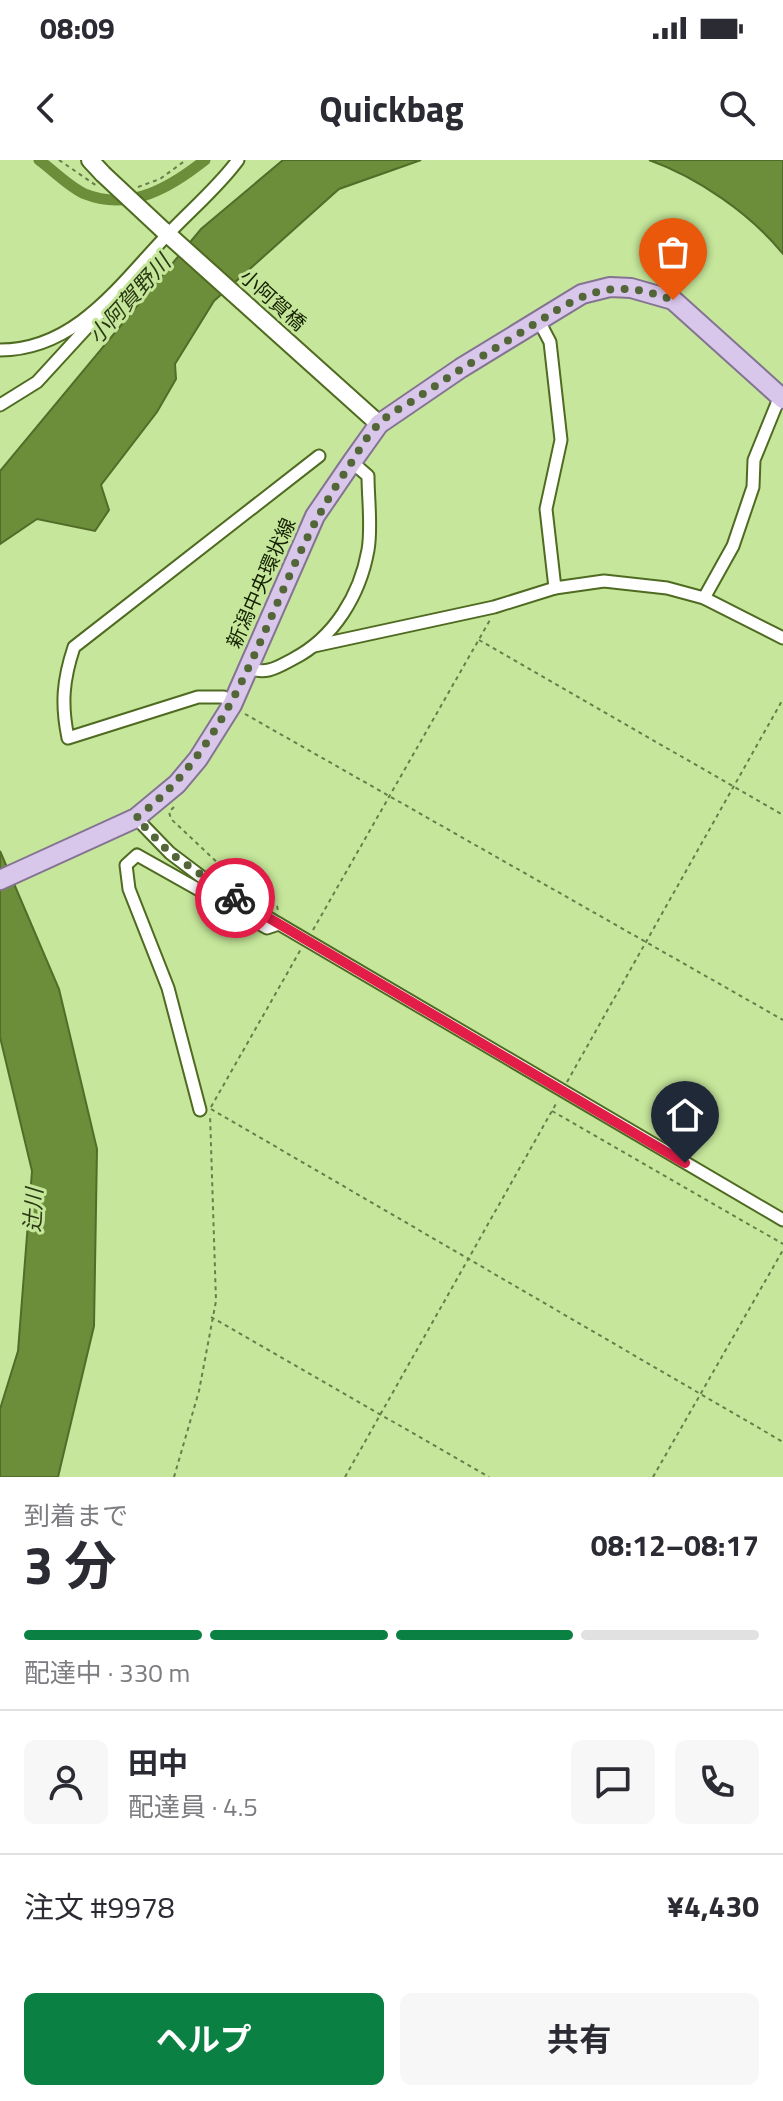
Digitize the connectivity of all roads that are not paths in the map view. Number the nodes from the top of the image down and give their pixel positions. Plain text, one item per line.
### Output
1 (90, 160) edge
2 (238, 160) edge
3 (169, 235) junction
4 (113, 298) junction
5 (539, 321) junction
6 (0, 350) edge
7 (782, 397) edge
8 (0, 405) edge
9 (379, 424) junction
10 (319, 456) dead end
11 (352, 462) junction
12 (555, 588) junction
13 (704, 598) junction
14 (783, 638) edge
15 (314, 646) junction
16 (248, 667) junction
17 (232, 705) junction
18 (136, 818) junction
19 (0, 880) edge
20 (279, 924) junction
21 (205, 1109) road end
22 (783, 1220) edge

1 - 3 street, 小阿賀橋, bridge
2 - 3 street
3 - 4 street
3 - 9 street, 小阿賀橋
4 - 6 street
4 - 8 street
5 - 7 main road, 新潟中央環状線
5 - 9 main road, 新潟中央環状線
5 - 12 street
7 - 13 street
9 - 11 main road, 新潟中央環状線
10 - 17 street
11 - 15 street
11 - 16 main road, 新潟中央環状線
12 - 13 street
12 - 15 street
13 - 14 street
15 - 16 street
16 - 17 main road, 新潟中央環状線
17 - 18 main road, 新潟中央環状線
18 - 19 main road, 新潟中央環状線
18 - 20 street
20 - 21 street
20 - 22 street

